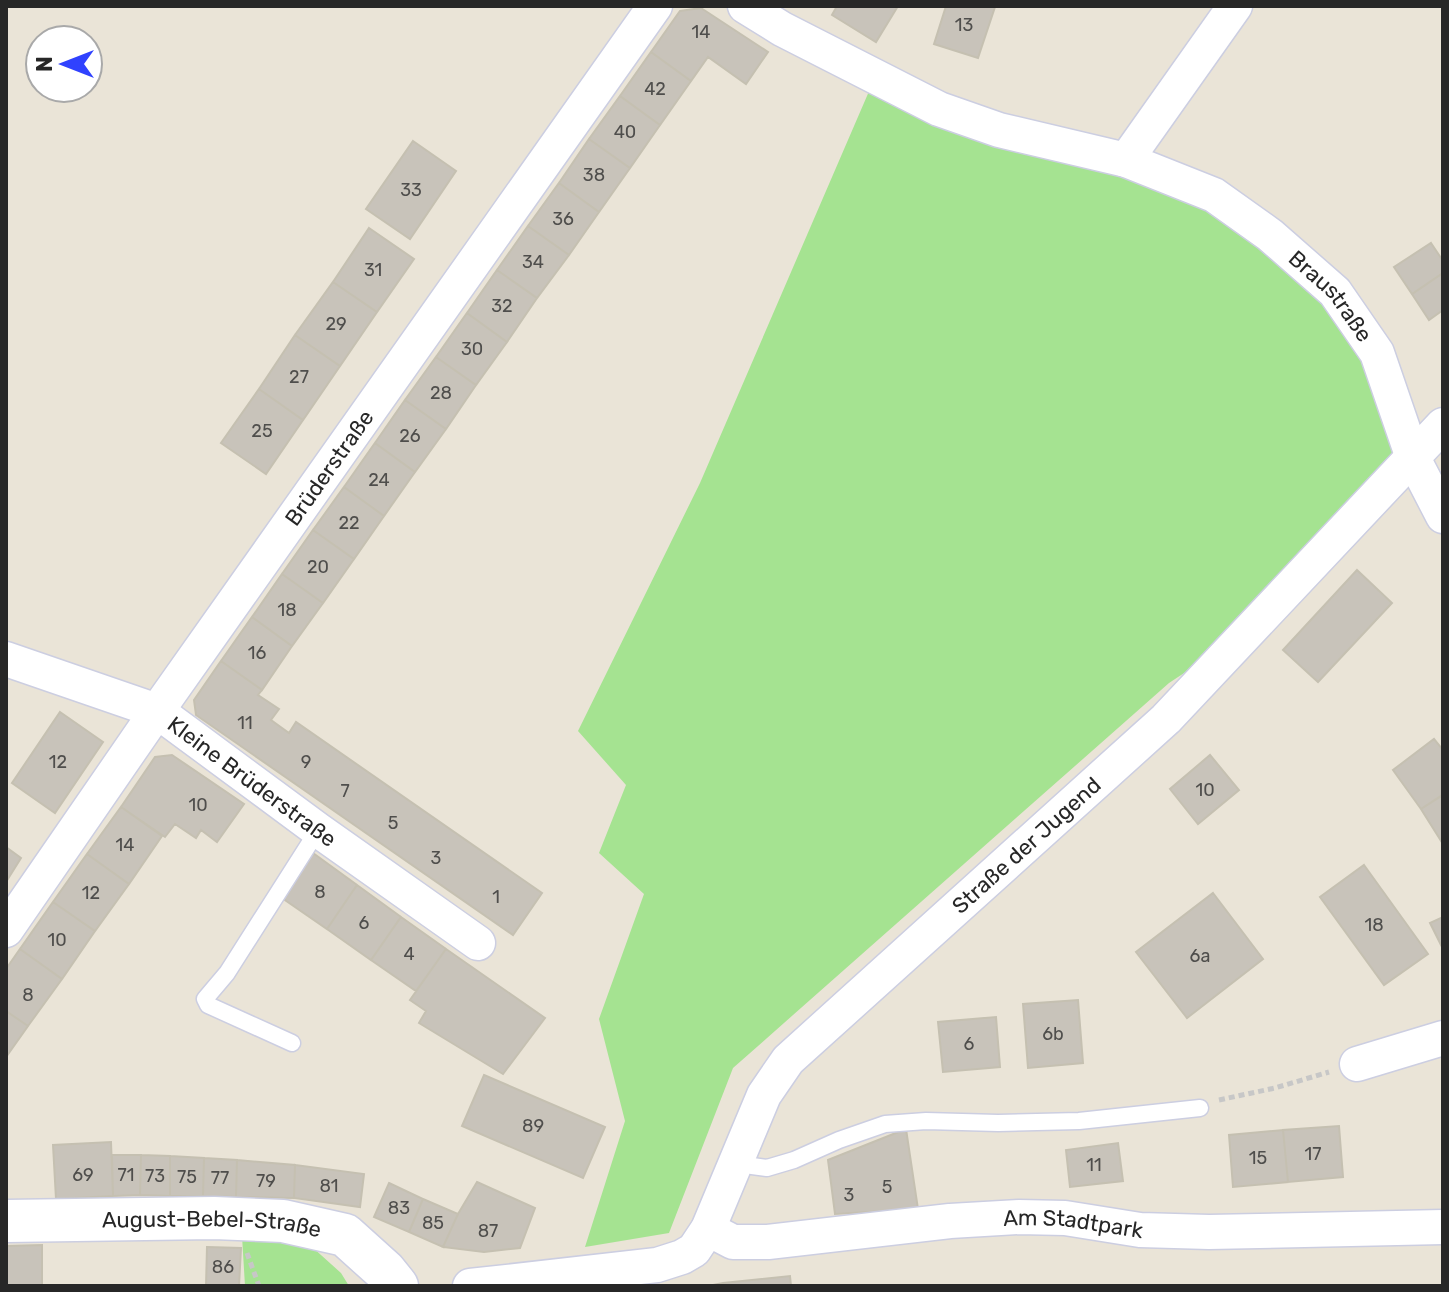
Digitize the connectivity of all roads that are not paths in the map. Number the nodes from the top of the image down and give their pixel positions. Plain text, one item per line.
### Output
1 (655, 6) edge
2 (745, 6) edge
3 (1235, 6) edge
4 (1126, 160) junction
5 (1443, 425) edge
6 (1413, 458) junction
7 (1443, 516) edge
8 (6, 659) edge
9 (157, 711) junction
10 (318, 830) junction
11 (6, 930) edge
12 (478, 943) dead end
13 (1443, 1038) edge
14 (292, 1043) dead end
15 (1357, 1064) road end
16 (1200, 1108) road end
17 (737, 1159) junction
18 (6, 1221) edge
19 (1443, 1227) edge
20 (708, 1229) junction
21 (659, 1276) edge
22 (397, 1286) edge
23 (470, 1286) edge

1 - 9 street, Brüderstraße
2 - 4 street, Braustraße
3 - 4 street
4 - 6 street, Braustraße
5 - 6 street, Straße der Jugend
6 - 7 street, Braustraße
6 - 17 street, Straße der Jugend
8 - 9 street, Kleine Brüderstraße
9 - 10 street, Kleine Brüderstraße
9 - 11 street, Brüderstraße
10 - 12 street, Kleine Brüderstraße
10 - 14 lane
13 - 15 street
16 - 17 lane
17 - 20 street, Straße der Jugend
18 - 22 street, August-Bebel-Straße
19 - 20 street, Am Stadtpark
20 - 21 street, Straße der Jugend
21 - 23 street

